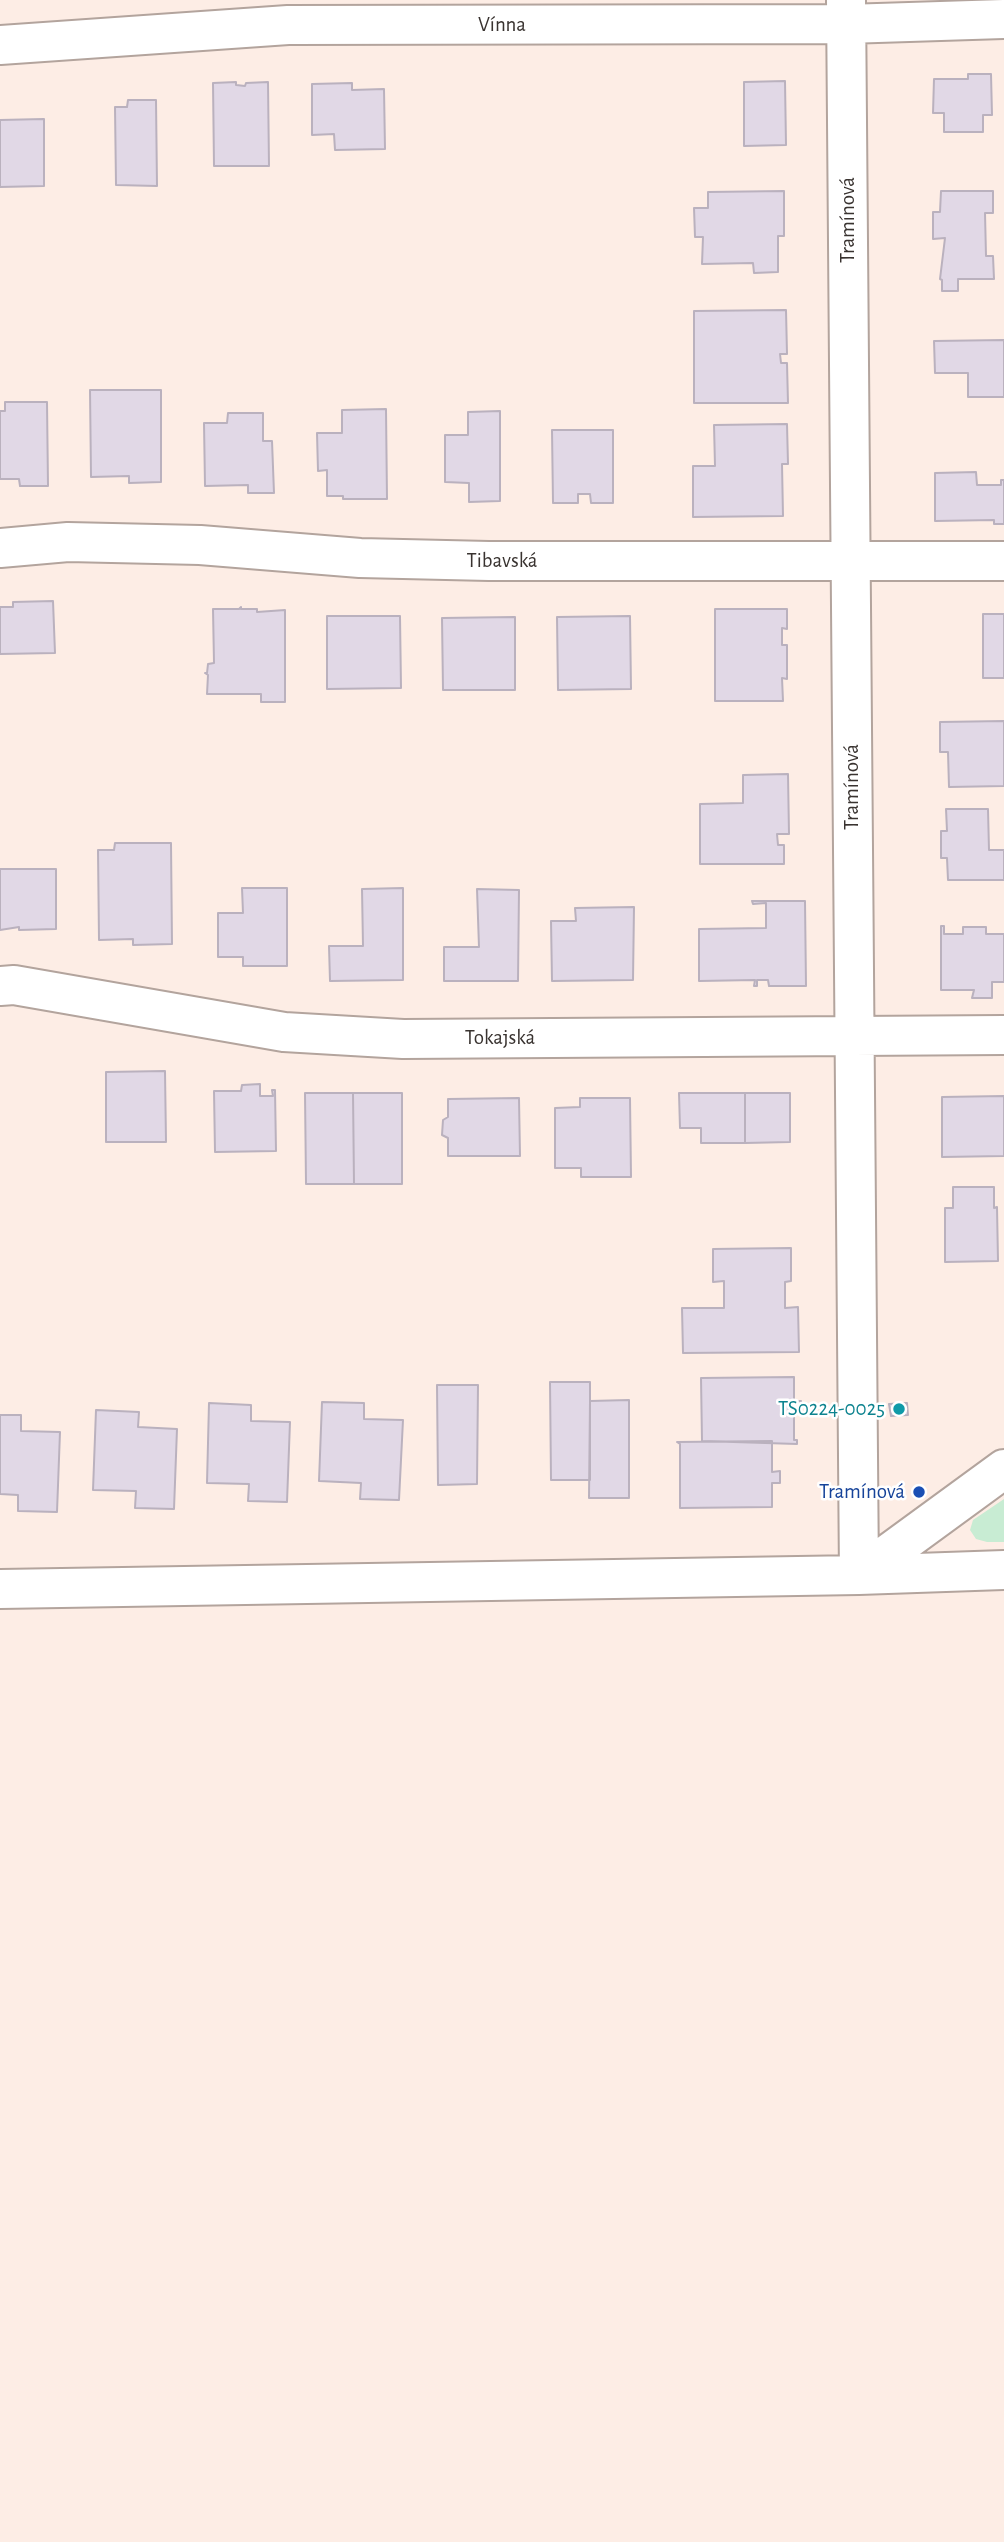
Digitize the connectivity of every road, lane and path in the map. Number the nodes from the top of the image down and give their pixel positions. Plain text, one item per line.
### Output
1 (846, 12) edge
2 (394, 13) edge
3 (1004, 19) edge
4 (0, 45) edge
5 (0, 548) edge
6 (850, 560) junction
7 (1004, 561) edge
8 (0, 986) edge
9 (1004, 1035) edge
10 (855, 1036) junction
11 (1004, 1469) edge
12 (1004, 1570) edge
13 (859, 1575) junction
14 (0, 1590) edge

1 - 2 street, Vínna
1 - 3 street, Vínna
1 - 6 street, Tramínová
2 - 4 street, Vínna
5 - 6 street, Tibavská
6 - 7 street, Tibavská
6 - 10 street, Tramínová
8 - 10 street, Tokajská
9 - 10 street, Tokajská
10 - 13 street, Tramínová
11 - 13 street
12 - 13 street
13 - 14 street

